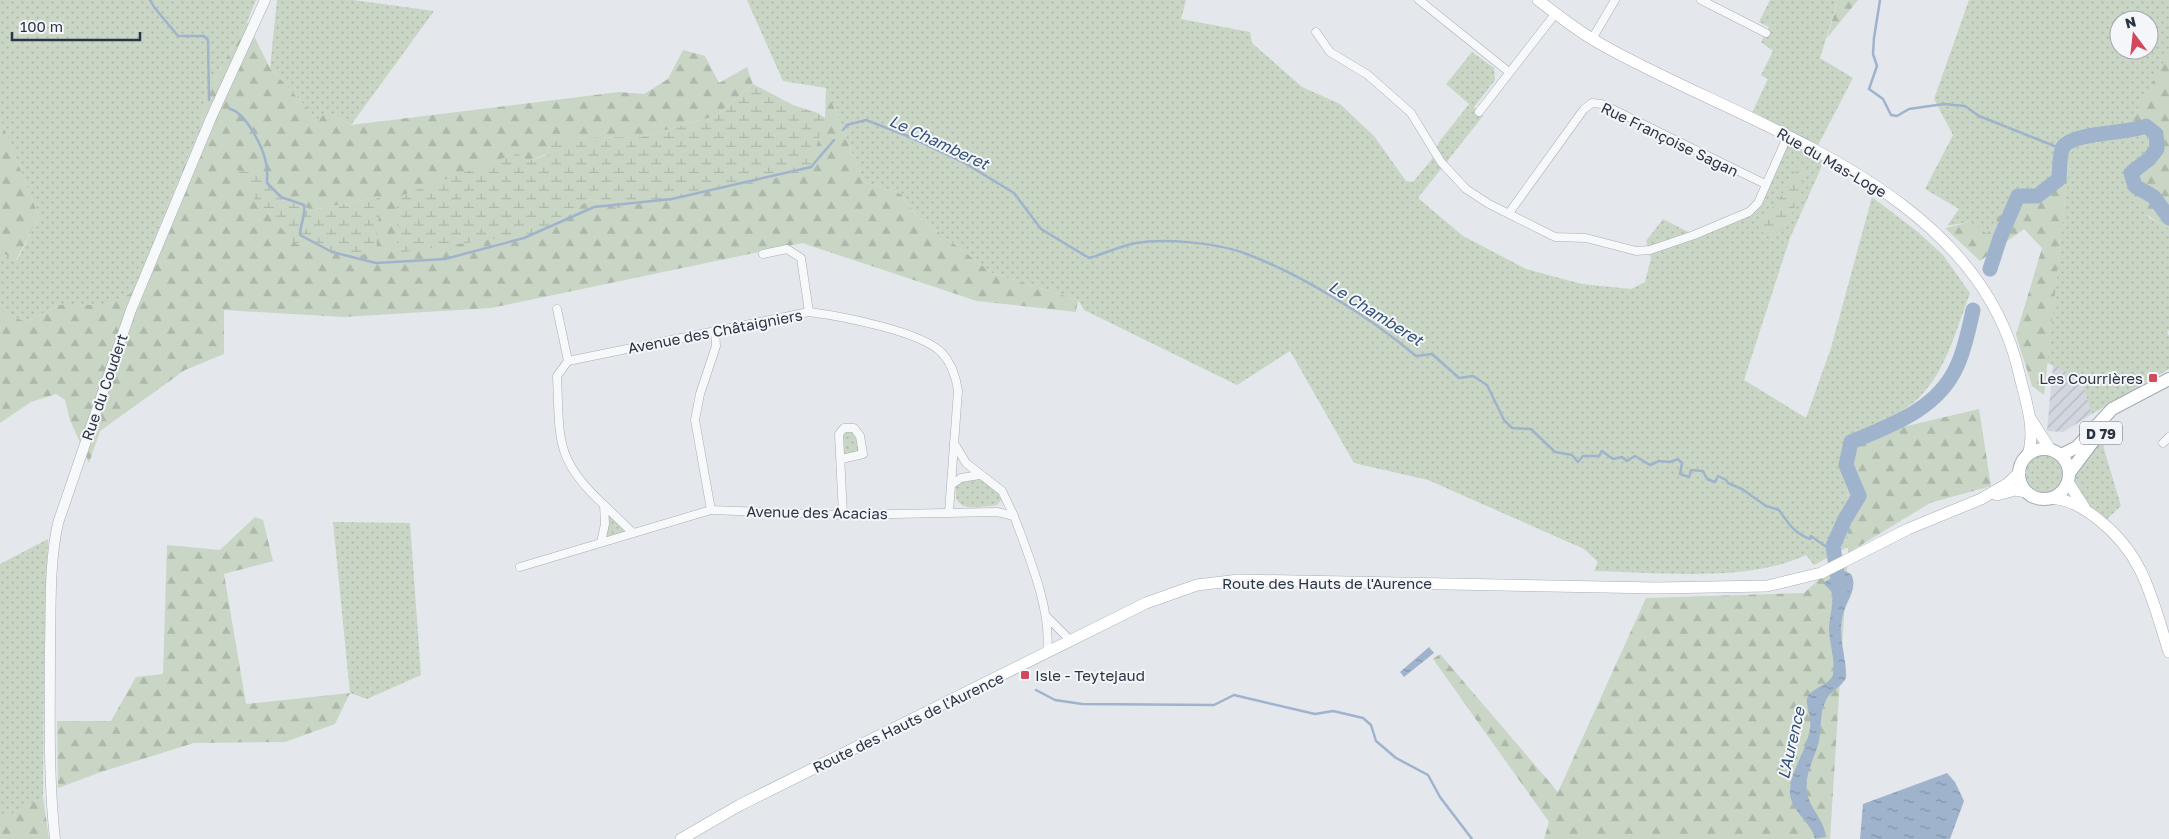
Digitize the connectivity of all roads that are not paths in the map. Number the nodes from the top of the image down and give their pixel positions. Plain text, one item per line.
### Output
1 (265, 0) edge
2 (1419, 0) edge
3 (1538, 0) edge
4 (1616, 0) edge
5 (1707, 1) edge
6 (1555, 14) junction
7 (1316, 32) dead end
8 (1766, 33) dead end
9 (1592, 39) junction
10 (1509, 72) junction
11 (1479, 112) dead end
12 (1788, 135) junction
13 (1765, 184) junction
14 (1509, 213) junction
15 (763, 254) dead end
16 (557, 309) dead end
17 (809, 312) junction
18 (715, 330) junction
19 (568, 361) junction
20 (2169, 379) edge
21 (2136, 398) junction
22 (2029, 416) junction
23 (954, 443) junction
24 (2056, 452) junction
25 (2028, 455) junction
26 (842, 458) dead end
27 (2020, 472) junction
28 (979, 475) junction
29 (2069, 477) junction
30 (951, 485) junction
31 (2027, 492) junction
32 (2052, 498) junction
33 (1980, 499) junction
34 (604, 505) junction
35 (2084, 507) junction
36 (712, 510) junction
37 (949, 512) junction
38 (843, 515) junction
39 (1014, 516) junction
40 (632, 532) junction
41 (601, 542) junction
42 (520, 567) dead end
43 (1048, 618) junction
44 (2166, 635) edge
45 (1071, 641) junction
46 (2169, 652) edge
47 (1047, 653) junction
48 (55, 839) edge
49 (681, 839) edge

1 - 48 street, Rue du Coudert
2 - 10 street
3 - 6 main road, Rue du Mas-Loge
4 - 9 street
5 - 8 street
6 - 9 main road, Rue du Mas-Loge
6 - 10 street
7 - 14 street
9 - 12 main road, Rue du Mas-Loge
10 - 11 street
12 - 13 street
12 - 22 main road, Rue du Mas-Loge
13 - 14 street
13 - 14 street, Rue Françoise Sagan
15 - 17 street
16 - 19 street
17 - 18 street, Avenue des Châtaigniers
17 - 23 street, Avenue des Châtaigniers
18 - 19 street, Avenue des Châtaigniers
18 - 36 street
19 - 34 street
20 - 21 main road, D 79
21 - 24 main road, D 79
21 - 29 main road, D 79
22 - 24 main road, Rue du Mas-Loge
22 - 25 main road, Rue du Mas-Loge
23 - 28 street
23 - 30 street, Avenue des Châtaigniers
24 - 25 main road
24 - 29 main road
25 - 27 main road
26 - 38 street
27 - 31 main road
27 - 33 main road
28 - 30 street
28 - 39 street
29 - 32 main road
29 - 35 main road
30 - 37 street, Avenue des Châtaigniers
31 - 32 main road
31 - 33 main road
32 - 35 main road
33 - 45 main road, Route des Hauts de l'Aurence
34 - 40 street
34 - 41 street
35 - 44 main road
36 - 38 street, Avenue des Acacias
36 - 40 street, Avenue des Acacias
37 - 38 street, Avenue des Acacias
37 - 39 street, Avenue des Acacias
39 - 43 street
40 - 41 street, Avenue des Acacias
41 - 42 street, Avenue des Acacias
43 - 45 street
43 - 47 street
44 - 46 main road
45 - 47 main road, Route des Hauts de l'Aurence
47 - 49 main road, Route des Hauts de l'Aurence

